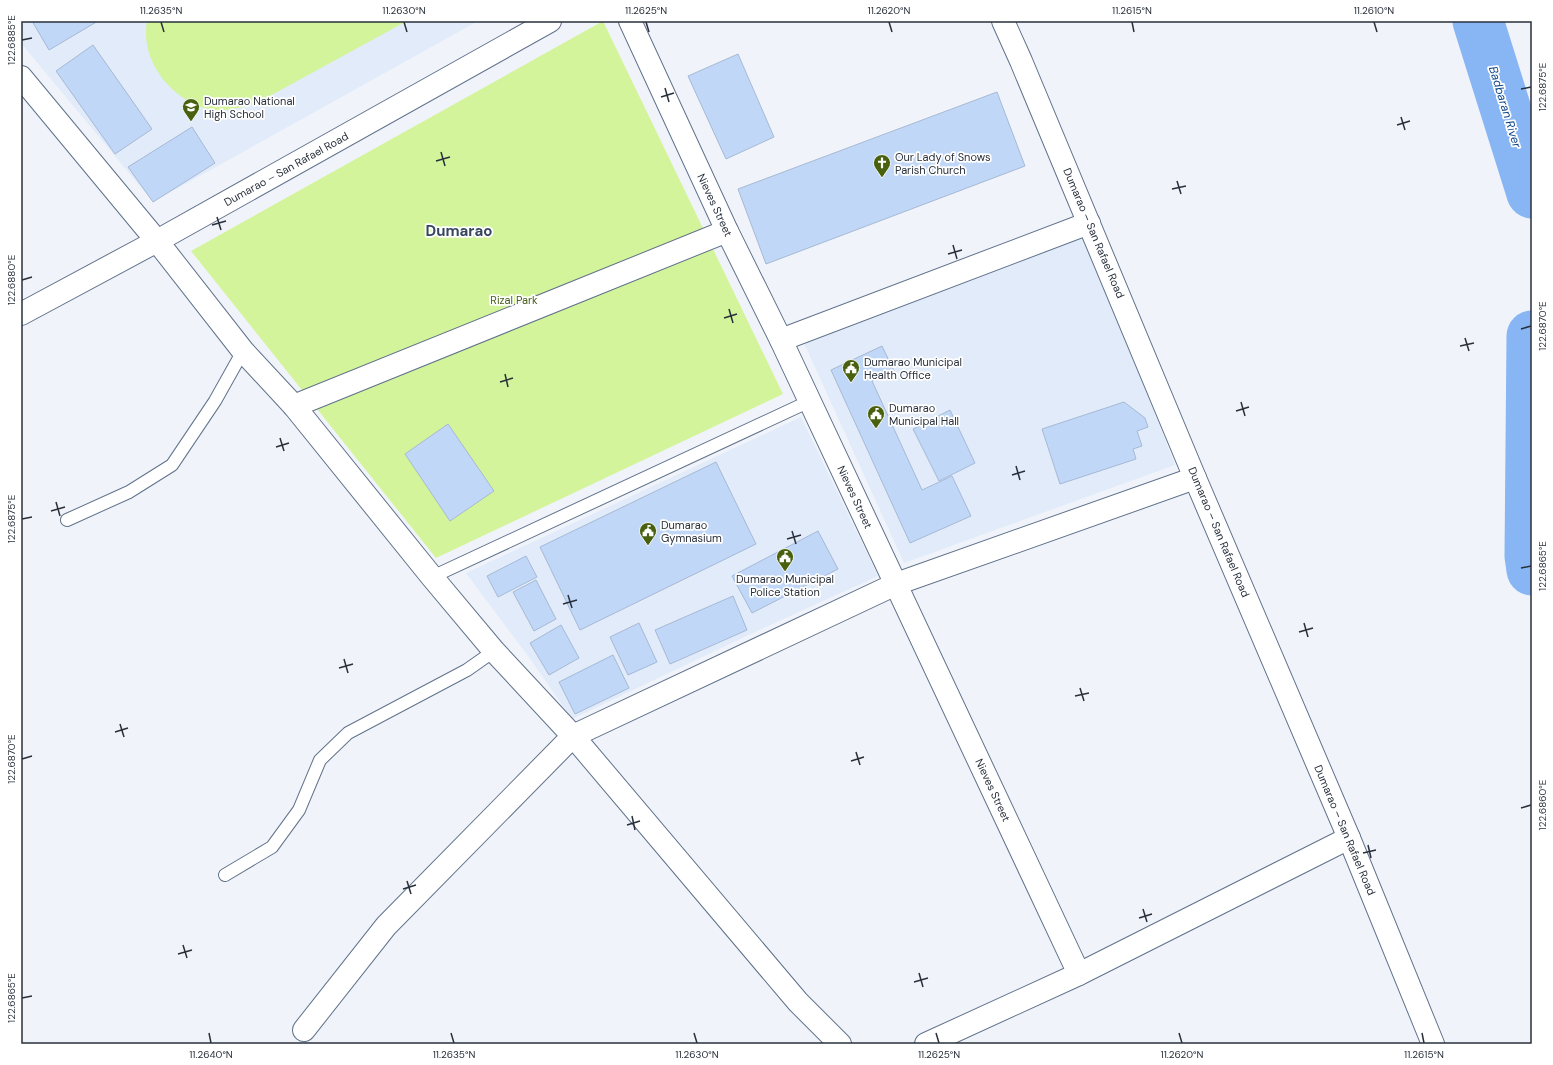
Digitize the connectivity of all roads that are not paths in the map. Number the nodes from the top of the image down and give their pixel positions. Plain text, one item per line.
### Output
1 (550, 21) edge
2 (630, 21) edge
3 (1003, 21) edge
4 (21, 78) edge
5 (1089, 223) junction
6 (727, 231) junction
7 (157, 241) junction
8 (21, 314) edge
9 (781, 340) junction
10 (243, 350) junction
11 (810, 401) junction
12 (294, 406) junction
13 (1196, 478) junction
14 (67, 520) dead end
15 (432, 577) junction
16 (896, 584) junction
17 (494, 651) junction
18 (573, 736) junction
19 (1349, 838) junction
20 (225, 875) dead end
21 (1079, 974) junction
22 (304, 1030) dead end
23 (840, 1044) edge
24 (926, 1044) edge
25 (1433, 1044) edge

1 - 7 street, Dumarao – San Rafael Road
2 - 6 street, Nieves Street
3 - 5 street, Dumarao – San Rafael Road
4 - 7 street
5 - 9 street
5 - 13 street, Dumarao – San Rafael Road
6 - 9 street, Nieves Street
6 - 12 street
7 - 8 street, Dumarao – San Rafael Road
7 - 10 street
9 - 11 street, Nieves Street
10 - 12 street
10 - 14 lane
11 - 15 lane
11 - 16 street, Nieves Street
12 - 15 street
13 - 16 street
13 - 19 street, Dumarao – San Rafael Road
15 - 17 street
16 - 18 street
16 - 21 street, Nieves Street
17 - 18 street
17 - 20 lane
18 - 22 street
18 - 23 street
19 - 21 street
19 - 25 street, Dumarao – San Rafael Road
21 - 24 street

